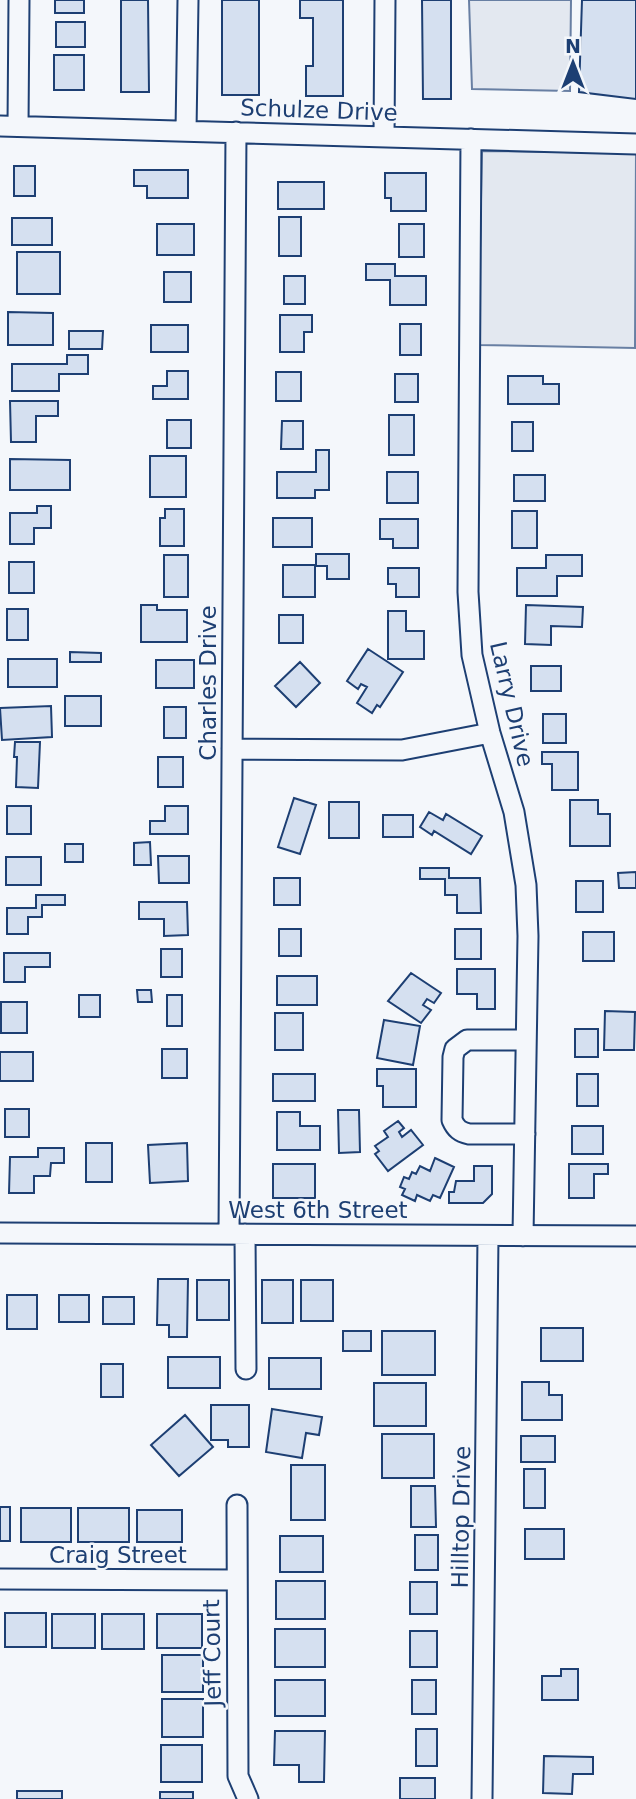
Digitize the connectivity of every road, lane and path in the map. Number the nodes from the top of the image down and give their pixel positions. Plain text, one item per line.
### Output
1 (19, 0) edge
2 (188, 0) edge
3 (385, 0) edge
4 (9, 126) edge
5 (186, 131) junction
6 (236, 132) junction
7 (384, 137) junction
8 (471, 139) junction
9 (636, 144) edge
10 (490, 733) junction
11 (232, 749) junction
12 (526, 1040) junction
13 (525, 1134) junction
14 (0, 1233) edge
15 (237, 1234) junction
16 (488, 1236) junction
17 (523, 1236) junction
18 (636, 1236) edge
19 (246, 1369) dead end
20 (237, 1505) dead end
21 (0, 1579) edge
22 (236, 1580) junction
23 (248, 1799) edge
24 (482, 1799) edge

1 - 4 street
2 - 5 street
3 - 7 street
4 - 5 street, Schulze Drive
5 - 6 street, Schulze Drive
6 - 7 street, Schulze Drive
6 - 11 street, Charles Drive
7 - 8 street, Schulze Drive
8 - 9 street, Schulze Drive
8 - 10 street, Larry Drive
10 - 11 street
10 - 12 street, Larry Drive
11 - 15 street, Charles Drive
12 - 13 street, Larry Drive
12 - 13 street
13 - 17 street, Larry Drive
14 - 15 street, West 6th Street
15 - 16 street, West 6th Street
15 - 19 street, Charles Drive
16 - 17 street, West 6th Street
16 - 24 street, Hilltop Drive
17 - 18 street, West 6th Street
20 - 22 street, Jeff Court
21 - 22 street, Craig Street
22 - 23 street, Jeff Court

